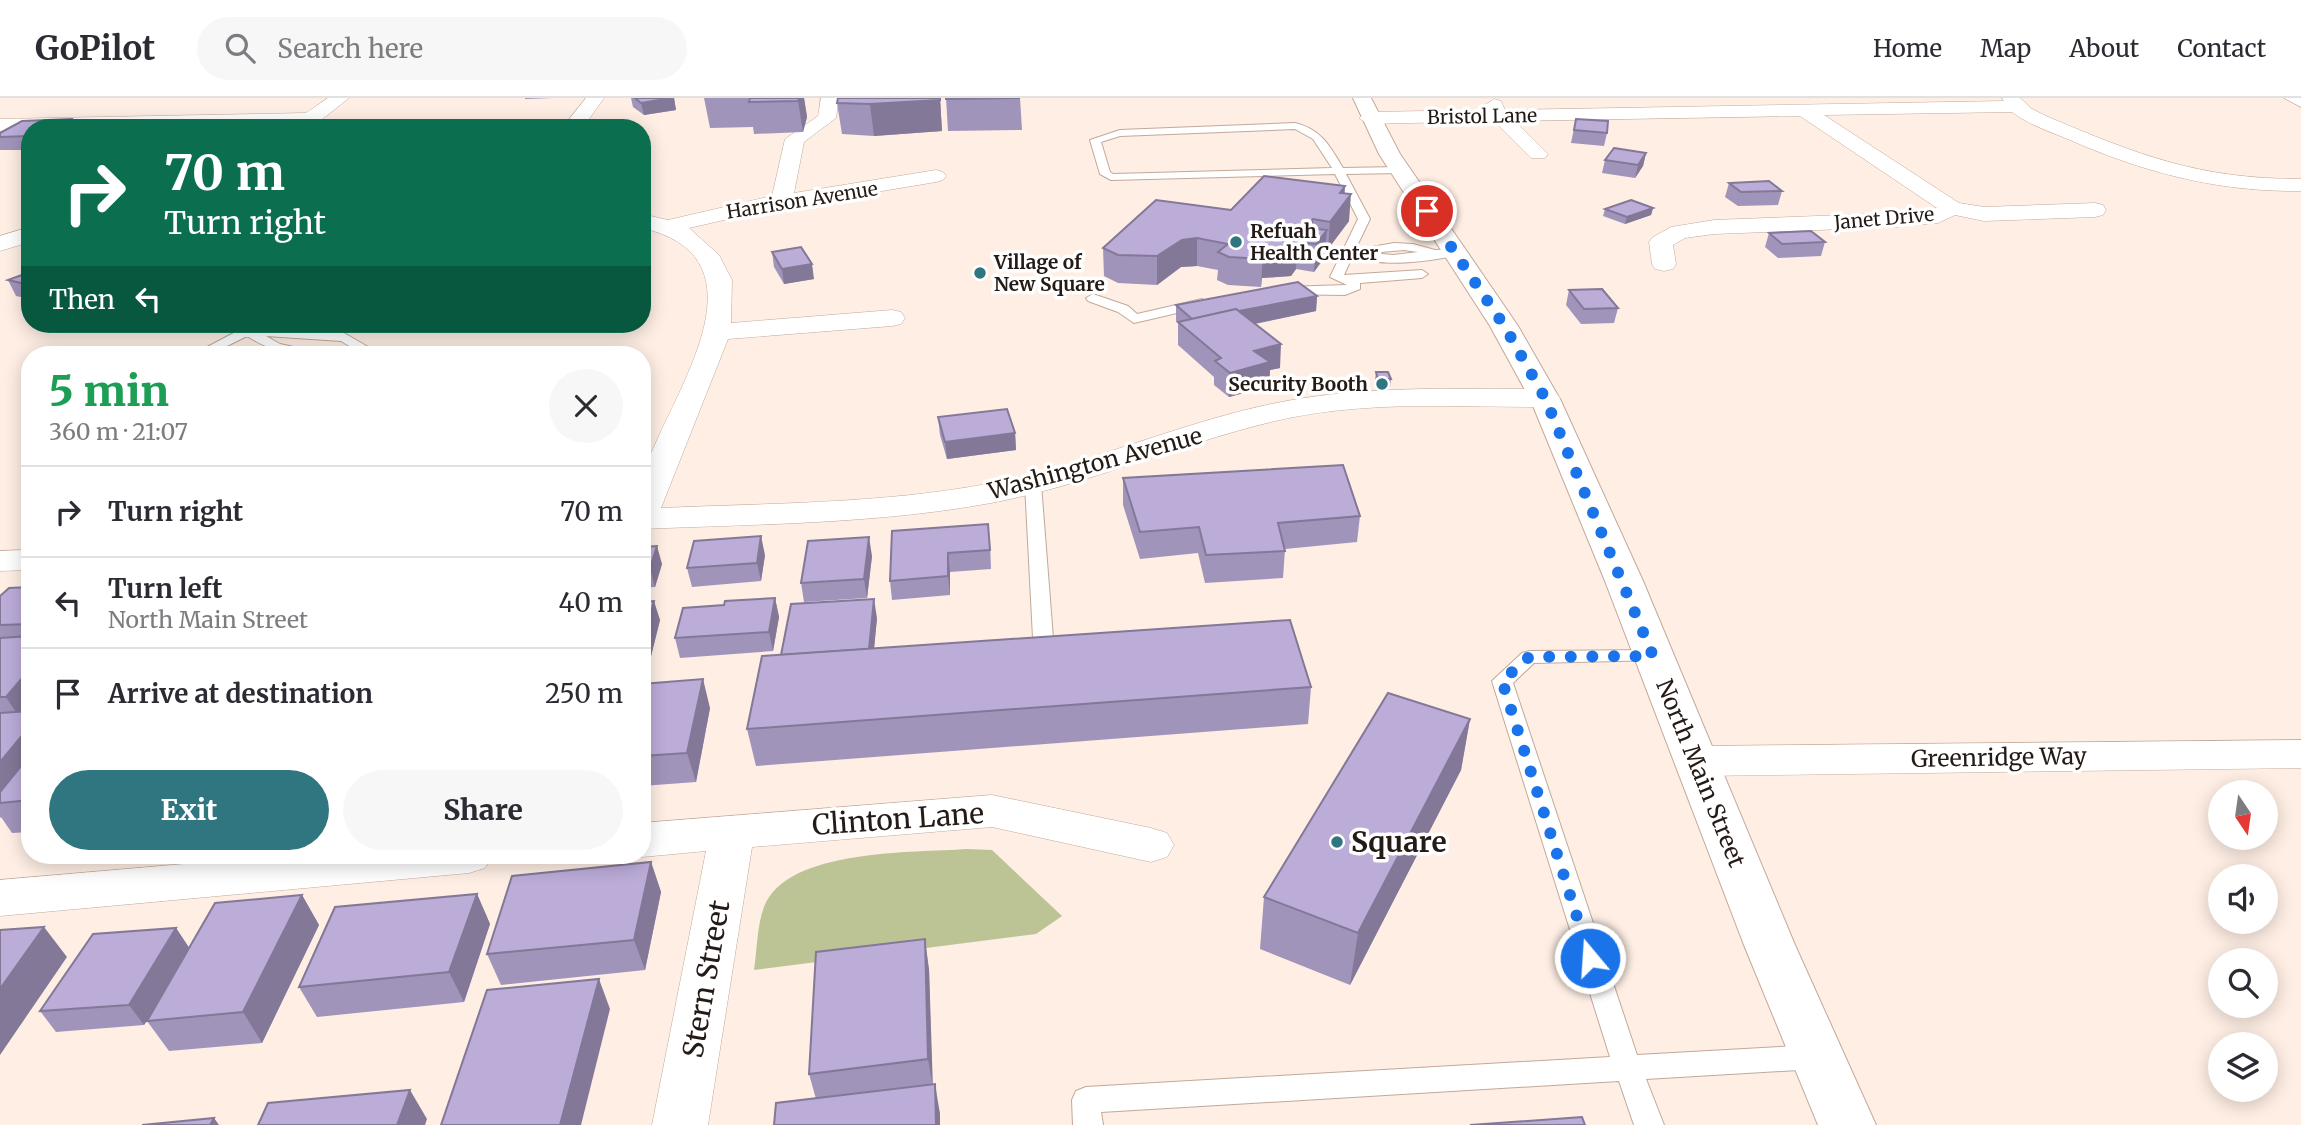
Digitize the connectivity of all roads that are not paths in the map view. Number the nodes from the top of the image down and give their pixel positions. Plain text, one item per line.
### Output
1 (340, 98) edge
2 (595, 98) edge
3 (1786, 98) edge
4 (2294, 98) edge
5 (2013, 102) edge
6 (2301, 102) edge
7 (833, 105) edge
8 (1495, 107) edge
9 (1365, 108) edge
10 (1803, 110) junction
11 (310, 119) edge
12 (579, 119) edge
13 (1538, 154) dead end
14 (1400, 170) junction
15 (1339, 171) junction
16 (936, 176) dead end
17 (2301, 185) edge
18 (782, 199) junction
19 (1952, 208) junction
20 (2095, 210) dead end
21 (655, 224) edge
22 (21, 237) edge
23 (2, 242) edge
24 (1442, 252) junction
25 (1353, 253) junction
26 (1664, 264) dead end
27 (1422, 274) dead end
28 (1336, 277) junction
29 (1350, 280) junction
30 (1329, 291) junction
31 (1269, 292) edge
32 (1093, 298) dead end
33 (1215, 300) edge
34 (892, 318) dead end
35 (718, 332) junction
36 (240, 333) edge
37 (258, 333) edge
38 (307, 333) edge
39 (216, 346) edge
40 (274, 346) edge
41 (360, 346) edge
42 (1545, 398) junction
43 (1032, 484) junction
44 (651, 492) edge
45 (651, 519) edge
46 (21, 560) edge
47 (0, 561) edge
48 (1043, 639) edge
49 (1653, 656) junction
50 (2301, 754) edge
51 (1697, 761) junction
52 (732, 832) junction
53 (651, 839) edge
54 (1151, 845) dead end
55 (380, 864) edge
56 (0, 898) edge
57 (1816, 1057) junction
58 (1627, 1069) junction
59 (680, 1125) edge
60 (1088, 1125) edge
61 (1649, 1125) edge
62 (1847, 1125) edge

1 - 11 street
2 - 12 street
3 - 10 street, Janet Drive
4 - 6 street
5 - 10 street, Bristol Lane
5 - 17 street
7 - 18 street
8 - 9 street, Bristol Lane
8 - 10 street, Bristol Lane
8 - 13 street
9 - 14 main road, North Main Street
10 - 19 street, Janet Drive
14 - 15 lane
14 - 24 main road, North Main Street
15 - 15 lane
15 - 25 lane
16 - 18 street, Harrison Avenue
18 - 21 street, Harrison Avenue
19 - 20 street
19 - 26 street, Janet Drive
21 - 35 street
22 - 23 street
24 - 25 lane
24 - 42 main road, North Main Street
25 - 28 lane
27 - 29 lane
28 - 29 lane
28 - 30 lane
29 - 30 lane
30 - 31 lane
32 - 33 lane
34 - 35 street
35 - 44 street
36 - 39 lane
37 - 40 lane
38 - 41 lane
42 - 43 street, Washington Avenue
42 - 49 main road, North Main Street
43 - 45 street, Washington Avenue
43 - 48 lane
46 - 47 street
49 - 51 main road, North Main Street
49 - 58 lane
50 - 51 street, Greenridge Way
51 - 57 main road, North Main Street
52 - 53 street, Clinton Lane
52 - 54 street, Clinton Lane
52 - 59 street, Stern Street
55 - 56 street
57 - 58 lane
57 - 62 main road, North Main Street
58 - 60 lane
58 - 61 lane

